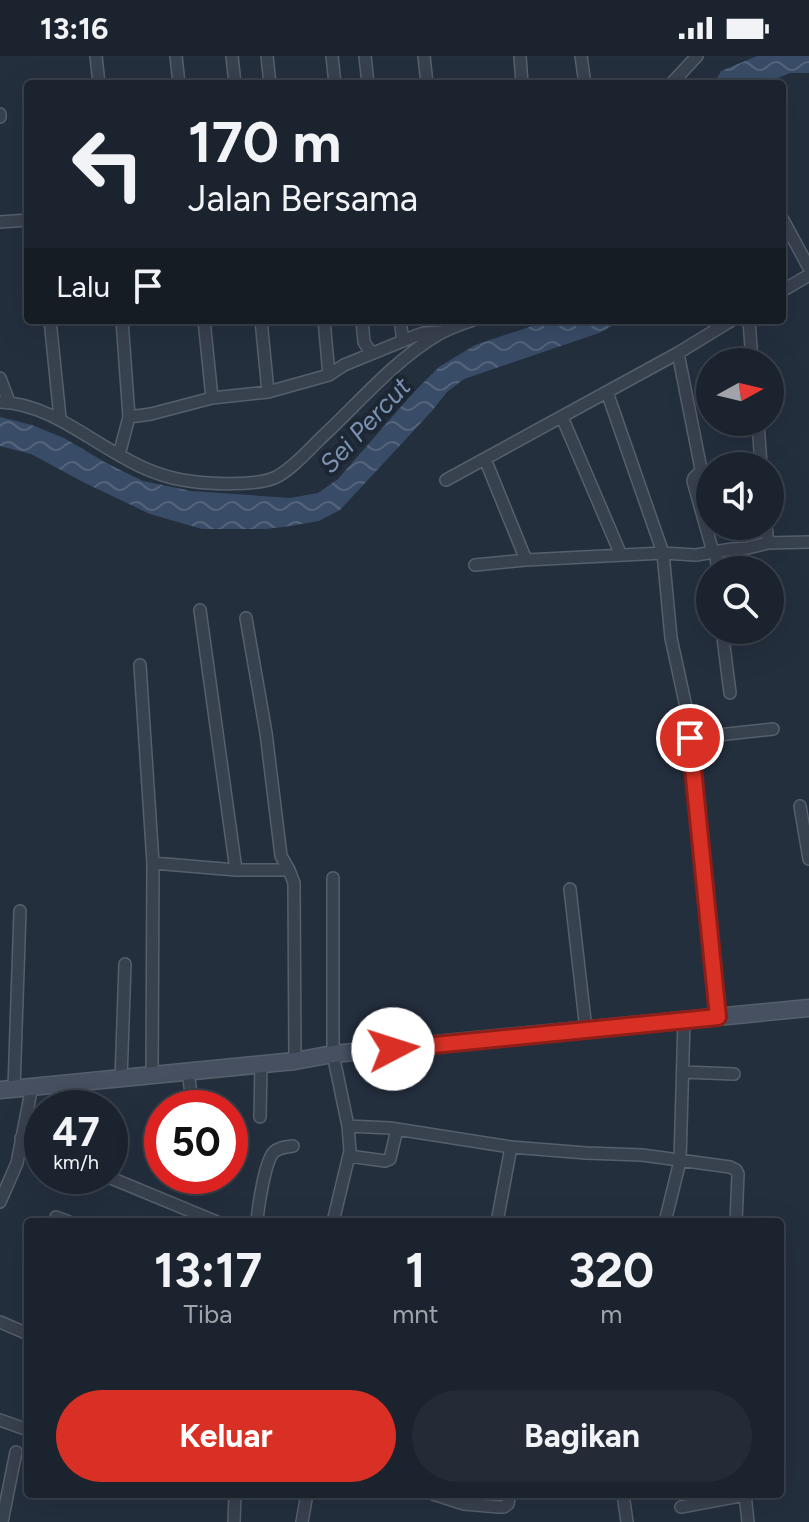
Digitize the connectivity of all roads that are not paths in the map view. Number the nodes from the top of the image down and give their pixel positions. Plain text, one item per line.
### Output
1 (96, 56) edge
2 (176, 56) edge
3 (232, 56) edge
4 (267, 56) edge
5 (332, 56) edge
6 (365, 56) edge
7 (424, 56) edge
8 (520, 56) edge
9 (581, 56) edge
10 (697, 56) edge
11 (99, 80) edge
12 (179, 80) edge
13 (235, 80) edge
14 (270, 80) edge
15 (335, 80) edge
16 (368, 80) edge
17 (427, 80) edge
18 (522, 80) edge
19 (584, 80) edge
20 (675, 80) edge
21 (24, 220) edge
22 (0, 222) edge
23 (786, 225) edge
24 (809, 268) edge
25 (809, 275) edge
26 (786, 289) edge
27 (50, 324) edge
28 (122, 324) edge
29 (204, 324) edge
30 (261, 324) edge
31 (324, 324) edge
32 (362, 324) edge
33 (401, 324) edge
34 (453, 324) edge
35 (725, 324) edge
36 (749, 324) edge
37 (441, 332) junction
38 (403, 341) junction
39 (751, 348) edge
40 (371, 353) junction
41 (678, 353) junction
42 (329, 375) junction
43 (0, 378) edge
44 (268, 392) junction
45 (607, 392) junction
46 (212, 398) junction
47 (4, 402) edge
48 (129, 417) junction
49 (562, 417) junction
50 (60, 418) junction
51 (119, 455) junction
52 (485, 459) junction
53 (446, 480) dead end
54 (768, 540) edge
55 (809, 542) edge
56 (768, 543) junction
57 (714, 551) junction
58 (663, 553) junction
59 (621, 555) junction
60 (715, 556) edge
61 (526, 560) junction
62 (475, 565) dead end
63 (200, 610) dead end
64 (246, 618) dead end
65 (724, 644) edge
66 (140, 665) dead end
67 (730, 693) dead end
68 (773, 729) dead end
69 (690, 738) junction
70 (800, 806) dead end
71 (809, 859) edge
72 (153, 863) junction
73 (236, 870) junction
74 (289, 870) junction
75 (333, 878) dead end
76 (570, 889) dead end
77 (20, 911) dead end
78 (125, 964) dead end
79 (809, 1008) edge
80 (718, 1017) junction
81 (684, 1021) junction
82 (586, 1030) junction
83 (333, 1054) junction
84 (295, 1061) junction
85 (261, 1064) junction
86 (188, 1072) junction
87 (683, 1072) junction
88 (734, 1074) dead end
89 (152, 1076) junction
90 (121, 1079) junction
91 (32, 1086) junction
92 (7, 1089) edge
93 (190, 1090) edge
94 (260, 1117) dead end
95 (348, 1126) junction
96 (397, 1129) junction
97 (21, 1138) junction
98 (24, 1139) edge
99 (293, 1146) dead end
100 (511, 1147) junction
101 (349, 1156) junction
102 (680, 1159) junction
103 (128, 1185) edge
104 (0, 1202) edge
105 (207, 1218) edge
106 (257, 1218) edge
107 (334, 1218) edge
108 (498, 1218) edge
109 (666, 1218) edge
110 (736, 1218) edge
111 (0, 1322) edge
112 (24, 1332) edge
113 (0, 1420) edge
114 (24, 1429) edge
115 (16, 1452) dead end
116 (235, 1498) edge
117 (306, 1498) edge
118 (445, 1498) edge
119 (509, 1498) edge
120 (624, 1498) edge
121 (729, 1498) edge
122 (745, 1498) edge
123 (681, 1507) dead end
124 (2, 1522) edge
125 (234, 1522) edge
126 (302, 1522) edge
127 (627, 1522) edge
128 (748, 1522) edge

1 - 11 street
2 - 12 street
3 - 13 street
4 - 14 street
5 - 15 street
6 - 16 street
7 - 17 street
8 - 18 street
9 - 19 street
10 - 20 street
21 - 22 street
23 - 24 street
25 - 26 street
27 - 50 street
28 - 48 street
29 - 46 street
30 - 44 street
31 - 42 street
32 - 40 street
33 - 38 street
34 - 37 street
35 - 41 street
36 - 39 street
37 - 38 street
37 - 51 street
38 - 40 street
40 - 42 street
41 - 45 street
41 - 57 street
42 - 44 street
43 - 47 street
44 - 46 street
45 - 49 street
45 - 58 street
46 - 48 street
47 - 50 street
48 - 51 street
49 - 52 street
49 - 59 street
50 - 51 street
52 - 53 street
52 - 61 street
54 - 56 street
55 - 56 street
56 - 57 street
57 - 58 street
57 - 60 street
58 - 59 street
58 - 69 street
59 - 61 street
61 - 62 street
63 - 73 street
64 - 74 street
65 - 67 street
66 - 72 street
68 - 69 street
69 - 80 street
70 - 71 street
72 - 73 street
72 - 89 street
73 - 74 street
74 - 84 street
75 - 83 street
76 - 82 street
77 - 92 street
78 - 90 street
79 - 80 main road
80 - 81 main road
81 - 82 main road
81 - 87 street
82 - 83 main road
83 - 84 main road
83 - 95 street
84 - 85 main road
85 - 86 main road
85 - 94 street
86 - 89 main road
86 - 93 street
87 - 88 street
87 - 102 street
89 - 90 main road
90 - 91 main road
91 - 92 main road
91 - 97 street
95 - 96 street
95 - 101 street
96 - 100 street
96 - 101 street
97 - 98 street
97 - 104 street
99 - 106 street
100 - 102 street
100 - 108 street
101 - 107 street
102 - 109 street
102 - 110 street
103 - 105 street
111 - 112 street
113 - 114 street
115 - 124 street
116 - 125 street
117 - 126 street
118 - 119 street
120 - 127 street
121 - 123 street
122 - 128 street

